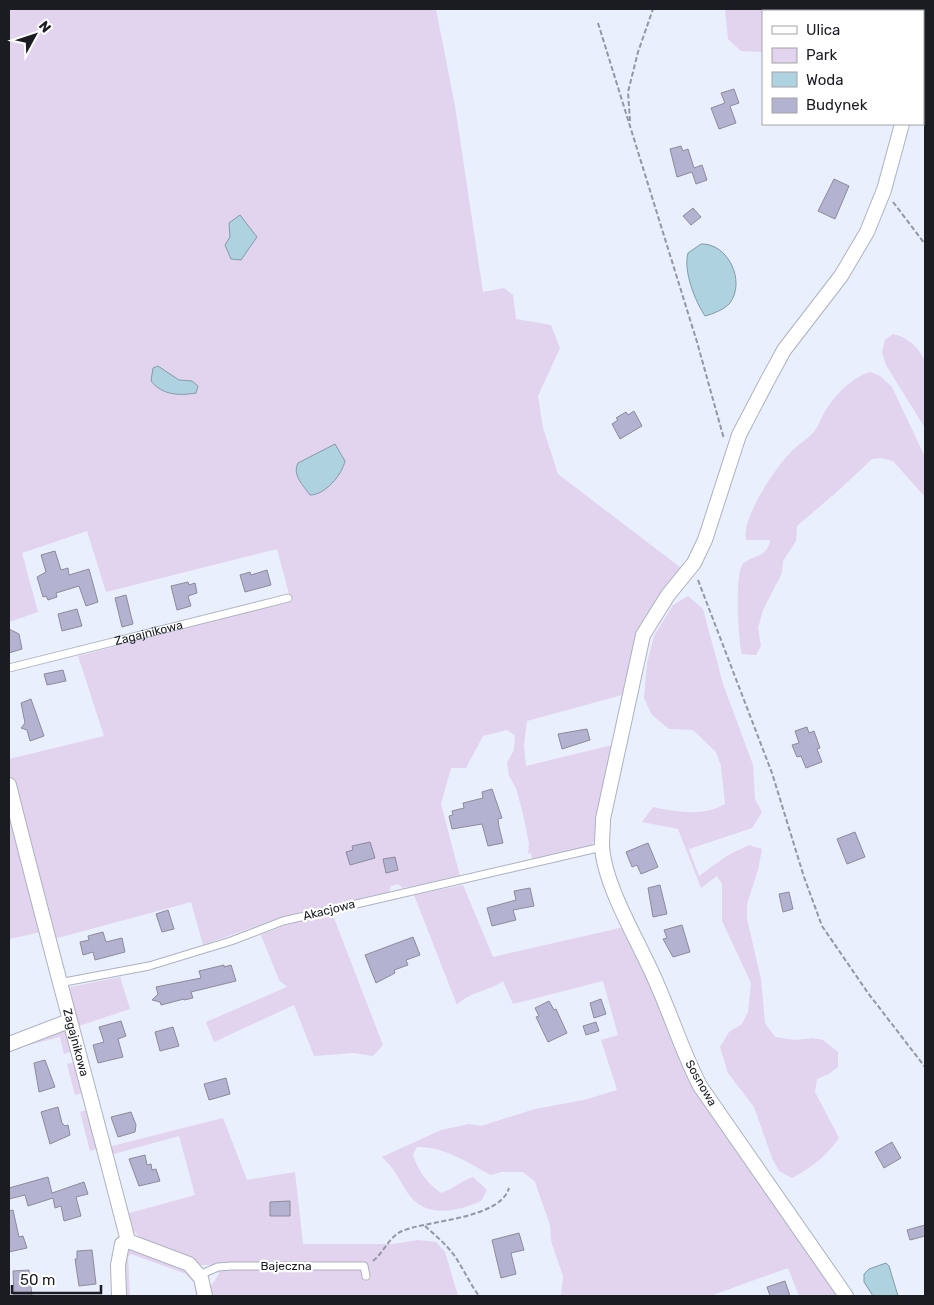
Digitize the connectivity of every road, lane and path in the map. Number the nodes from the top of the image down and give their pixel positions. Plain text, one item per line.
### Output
1 (653, 9) edge
2 (598, 23) dead end
3 (902, 125) edge
4 (630, 126) junction
5 (884, 190) junction
6 (925, 244) edge
7 (730, 460) junction
8 (694, 563) junction
9 (288, 598) dead end
10 (9, 668) edge
11 (9, 785) edge
12 (602, 847) junction
13 (59, 983) junction
14 (69, 1021) junction
15 (9, 1044) edge
16 (925, 1067) edge
17 (510, 1188) dead end
18 (424, 1225) junction
19 (128, 1242) junction
20 (365, 1267) junction
21 (200, 1275) junction
22 (366, 1276) dead end
23 (119, 1296) edge
24 (205, 1296) edge
25 (479, 1296) edge
26 (846, 1296) edge

1 - 4 path
2 - 4 path
3 - 5 street, Sosnowa
4 - 7 path
5 - 6 path
5 - 7 street, Sosnowa
7 - 8 street, Sosnowa
8 - 12 street, Sosnowa
8 - 16 path
9 - 10 lane, Zagajnikowa
11 - 13 street, Zagajnikowa
12 - 13 lane, Akacjowa
12 - 26 street, Sosnowa
13 - 14 street, Zagajnikowa
14 - 15 street
14 - 19 street, Zagajnikowa
17 - 18 path
18 - 20 path
18 - 25 path
19 - 21 street
19 - 23 street
20 - 21 lane, Bajeczna
20 - 22 lane
21 - 24 street

